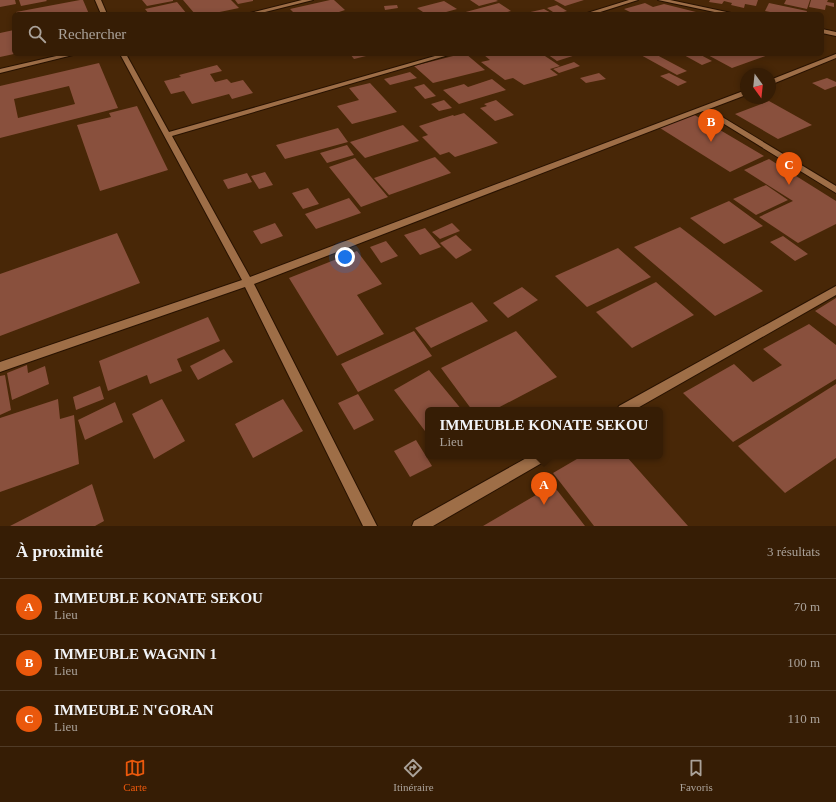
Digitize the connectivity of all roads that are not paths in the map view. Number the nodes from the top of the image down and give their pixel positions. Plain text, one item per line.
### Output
1 (98, 0) edge
2 (310, 0) edge
3 (636, 0) edge
4 (661, 0) edge
5 (103, 12) edge
6 (258, 12) edge
7 (594, 12) edge
8 (724, 12) edge
9 (824, 31) edge
10 (836, 34) edge
11 (65, 56) edge
12 (124, 56) edge
13 (442, 56) edge
14 (836, 56) edge
15 (0, 71) edge
16 (776, 80) edge
17 (740, 94) edge
18 (703, 108) junction
19 (167, 135) junction
20 (836, 190) edge
21 (248, 282) junction
22 (836, 290) edge
23 (0, 367) edge
24 (629, 407) edge
25 (537, 459) edge
26 (370, 526) edge
27 (419, 526) edge

1 - 5 street
2 - 6 street
3 - 7 street
4 - 8 street
9 - 10 street
11 - 15 street
12 - 19 street
13 - 19 street
14 - 16 street
17 - 18 street
18 - 20 street
18 - 21 street
19 - 21 street
21 - 23 street
21 - 26 street
22 - 24 street
25 - 27 street

